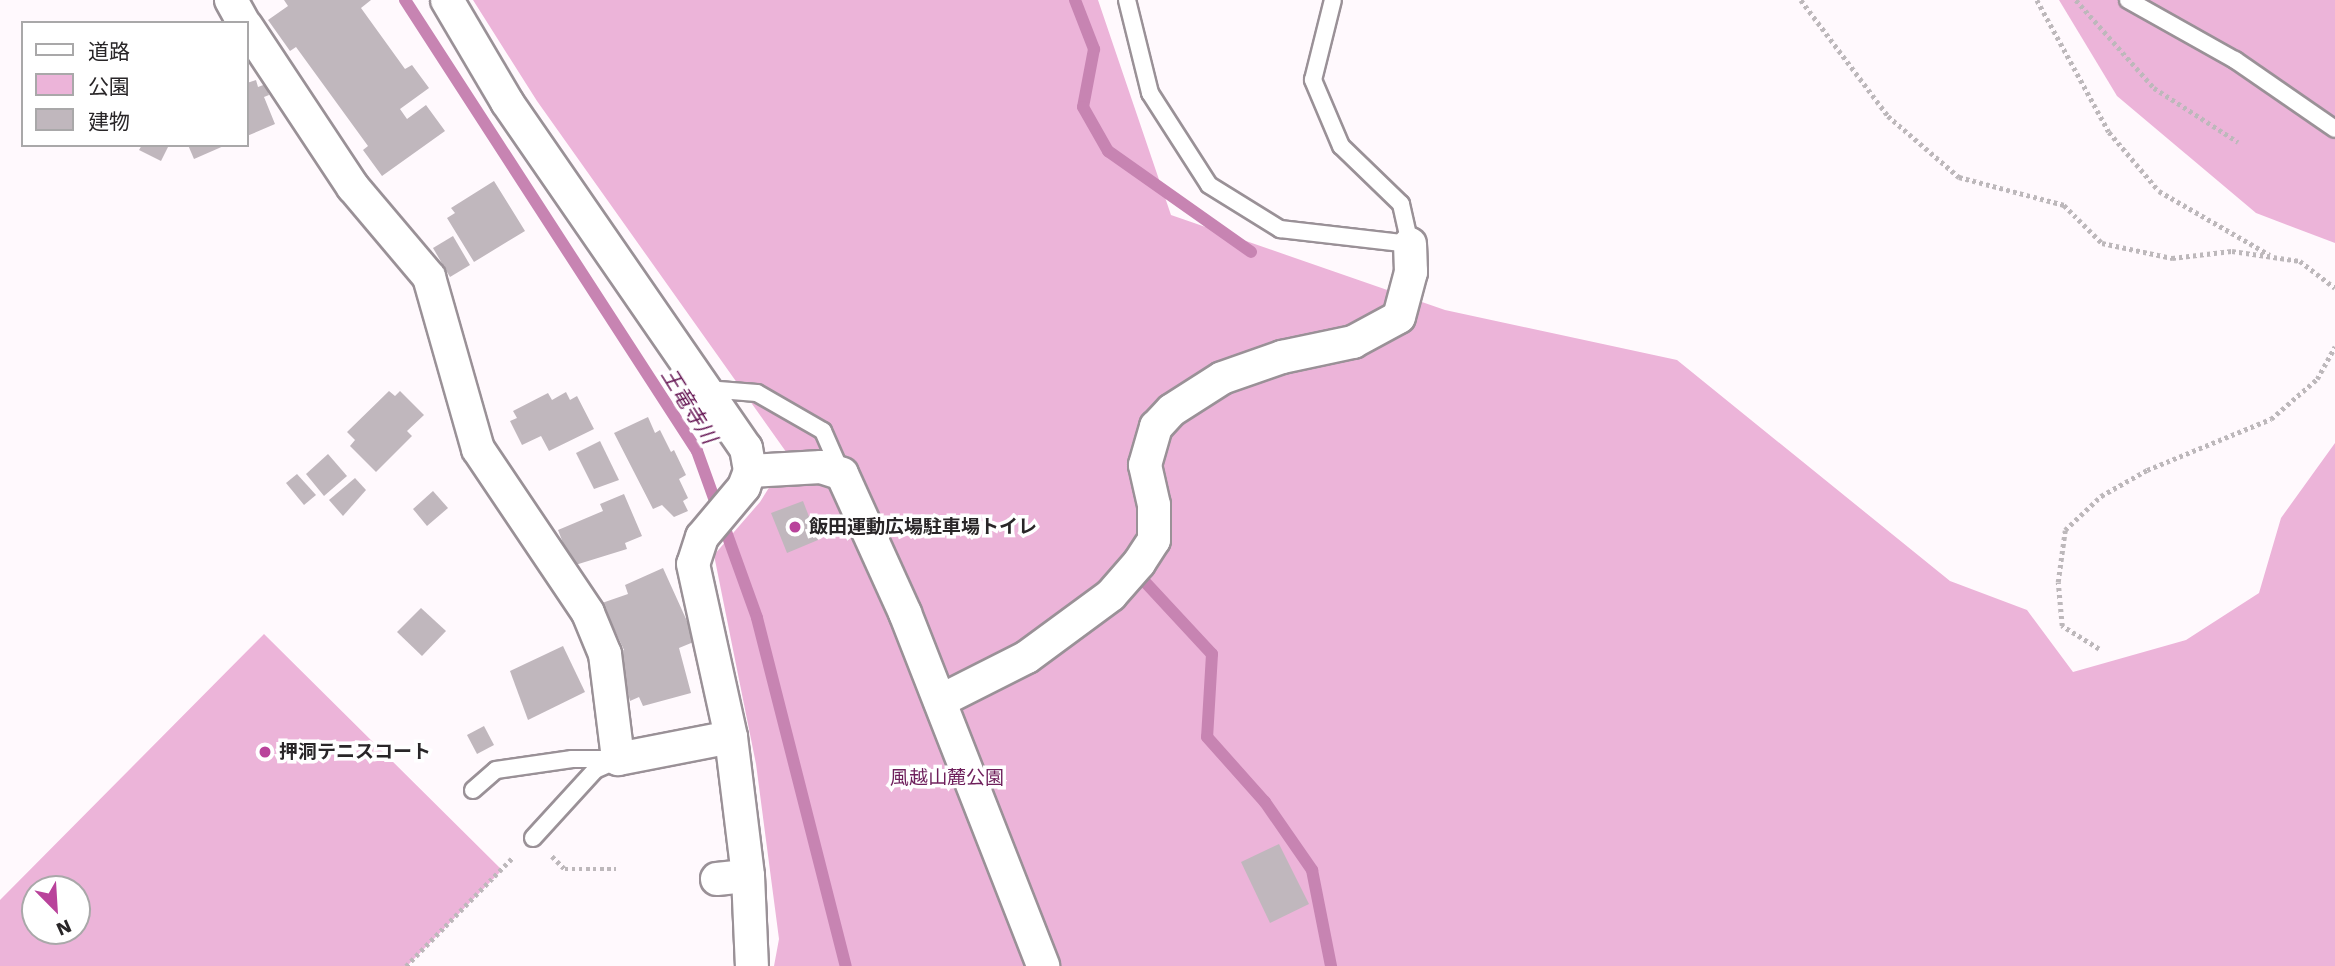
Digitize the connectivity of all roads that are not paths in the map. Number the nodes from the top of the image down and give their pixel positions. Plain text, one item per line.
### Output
1 (231, 0) edge
2 (447, 0) edge
3 (1127, 0) edge
4 (1333, 0) edge
5 (2128, 0) edge
6 (244, 21) edge
7 (248, 28) edge
8 (2335, 129) edge
9 (1410, 244) junction
10 (706, 389) junction
11 (842, 474) junction
12 (747, 479) junction
13 (940, 701) junction
14 (731, 737) junction
15 (618, 760) junction
16 (472, 790) dead end
17 (533, 838) road end
18 (752, 966) edge
19 (1043, 966) edge

1 - 6 street
2 - 10 street
3 - 9 lane
4 - 9 lane
5 - 8 lane
7 - 15 street
9 - 13 street
10 - 11 lane
10 - 12 street
11 - 12 street
11 - 13 street
12 - 14 street
13 - 19 street
14 - 15 street
14 - 18 street
15 - 16 lane
15 - 17 lane

